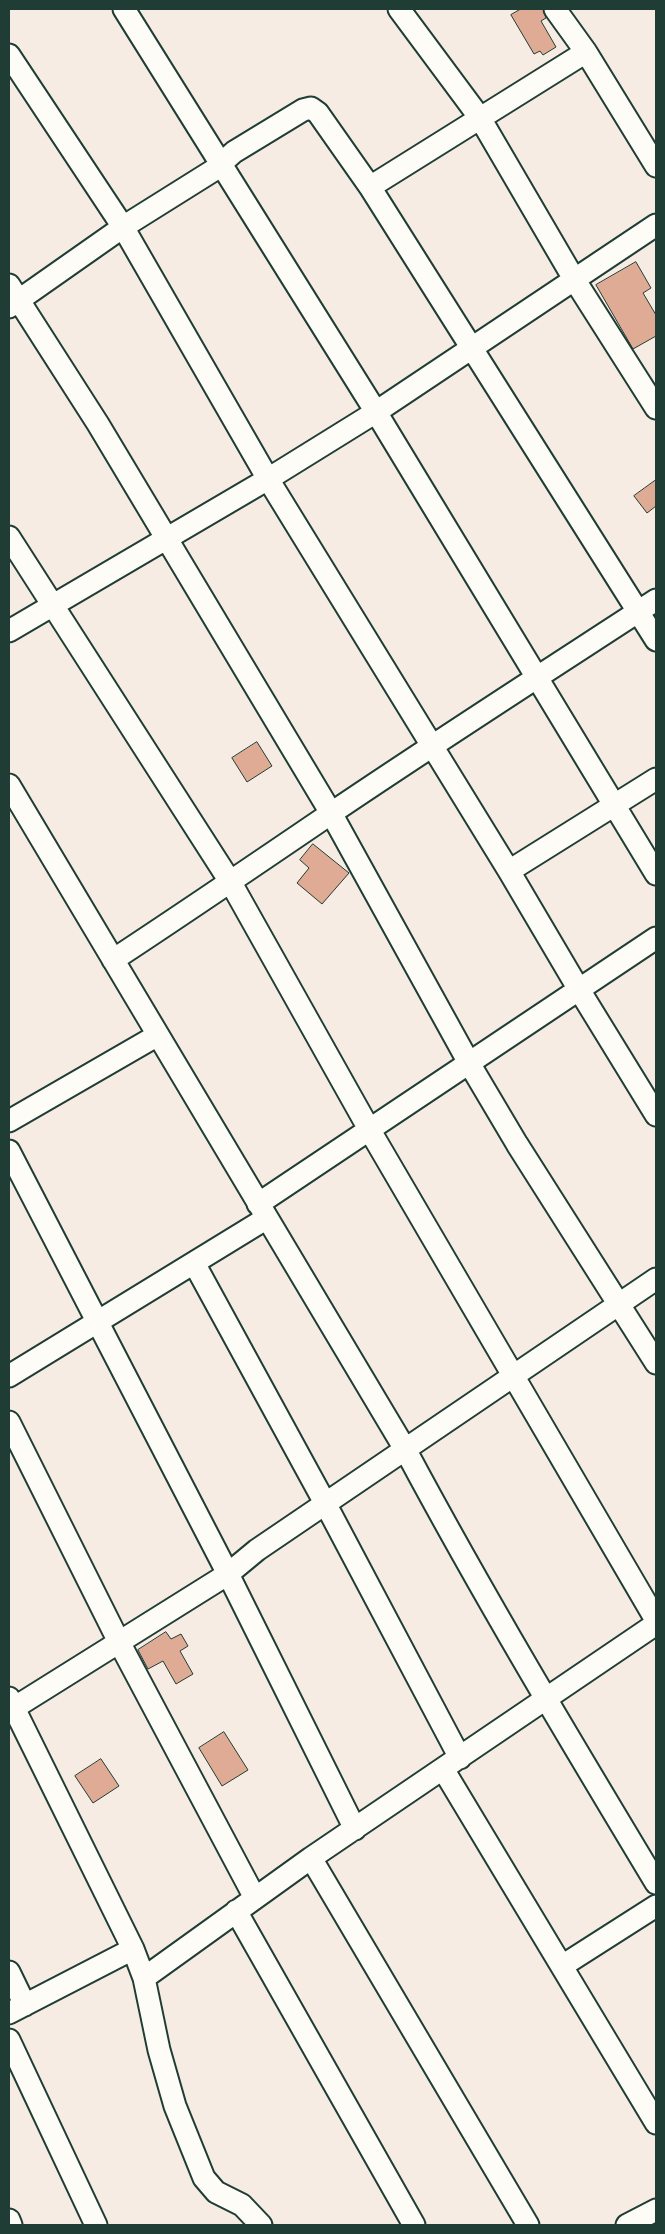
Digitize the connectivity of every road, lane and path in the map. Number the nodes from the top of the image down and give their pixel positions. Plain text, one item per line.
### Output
1 (124, 9) edge
2 (399, 9) edge
3 (555, 9) edge
4 (586, 52) junction
5 (9, 55) edge
6 (480, 118) junction
7 (221, 165) junction
8 (656, 166) edge
9 (370, 187) junction
10 (656, 225) edge
11 (123, 227) junction
12 (574, 279) junction
13 (12, 298) edge
14 (471, 348) junction
15 (656, 408) edge
16 (376, 412) junction
17 (268, 479) junction
18 (9, 537) edge
19 (166, 537) junction
20 (648, 605) edge
21 (52, 606) junction
22 (9, 631) edge
23 (656, 640) edge
24 (537, 676) junction
25 (433, 747) junction
26 (656, 779) edge
27 (12, 798) edge
28 (615, 805) junction
29 (331, 813) junction
30 (509, 871) junction
31 (656, 874) edge
32 (230, 883) junction
33 (656, 938) edge
34 (113, 960) junction
35 (578, 988) junction
36 (158, 1035) junction
37 (469, 1062) junction
38 (656, 1115) edge
39 (9, 1121) edge
40 (369, 1130) junction
41 (9, 1151) edge
42 (263, 1211) junction
43 (194, 1263) junction
44 (656, 1279) edge
45 (618, 1305) junction
46 (96, 1323) junction
47 (656, 1363) edge
48 (9, 1376) edge
49 (512, 1376) junction
50 (9, 1422) edge
51 (405, 1449) junction
52 (326, 1504) junction
53 (228, 1574) junction
54 (656, 1620) edge
55 (656, 1624) edge
56 (119, 1642) junction
57 (546, 1700) junction
58 (10, 1706) edge
59 (451, 1763) junction
60 (355, 1829) junction
61 (311, 1858) junction
62 (656, 1883) edge
63 (255, 1898) junction
64 (656, 1906) edge
65 (236, 1911) junction
66 (133, 1949) junction
67 (562, 1966) junction
68 (9, 1972) edge
69 (144, 1978) junction
70 (17, 2009) edge
71 (9, 2040) edge
72 (656, 2123) edge
73 (656, 2210) edge
74 (9, 2220) edge
75 (11, 2225) edge
76 (96, 2225) edge
77 (261, 2225) edge
78 (414, 2225) edge
79 (528, 2225) edge
80 (627, 2225) edge

1 - 7 street
2 - 6 street
3 - 4 street
4 - 6 street
4 - 8 street
5 - 11 street
6 - 9 street
6 - 12 street
7 - 9 street
7 - 11 street
7 - 16 street
9 - 14 street
10 - 12 street
11 - 13 street
11 - 17 street
12 - 14 street
12 - 15 street
13 - 19 street
14 - 16 street
14 - 20 street
16 - 17 street
16 - 24 street
17 - 19 street
17 - 25 street
18 - 21 street
19 - 21 street
19 - 29 street
20 - 23 street
20 - 24 street
21 - 22 street
21 - 32 street
24 - 25 street
24 - 28 street
25 - 29 street
25 - 30 street
26 - 28 street
27 - 34 street
28 - 30 street
28 - 31 street
29 - 32 street
29 - 37 street
30 - 35 street
32 - 34 street
32 - 40 street
33 - 35 street
34 - 36 street
35 - 37 street
35 - 38 street
36 - 39 street
36 - 42 street
37 - 40 street
37 - 45 street
40 - 42 street
40 - 49 street
41 - 46 street
42 - 43 street
42 - 51 street
43 - 46 street
43 - 52 street
44 - 45 street
45 - 47 street
45 - 49 street
46 - 48 street
46 - 53 street
49 - 51 street
49 - 54 street
50 - 56 street
51 - 52 street
51 - 57 street
52 - 53 street
52 - 59 street
53 - 56 street
53 - 60 street
55 - 57 street
56 - 58 street
56 - 63 street
57 - 59 street
57 - 62 street
58 - 66 street
59 - 60 street
59 - 67 street
60 - 61 street
61 - 63 street
61 - 79 street
63 - 65 street
64 - 67 street
65 - 69 street
65 - 78 street
66 - 69 street
66 - 70 street
67 - 72 street
68 - 70 street
69 - 77 street
71 - 76 street
73 - 80 street
74 - 75 street

